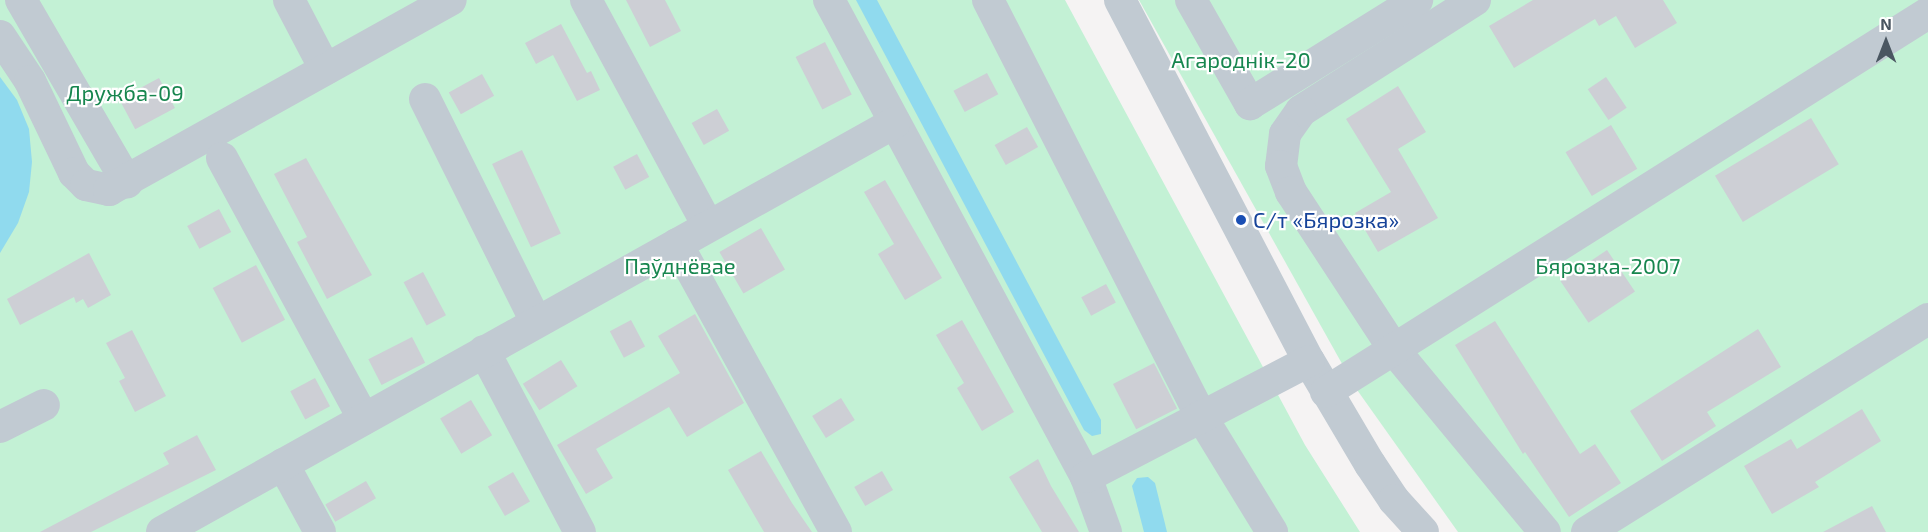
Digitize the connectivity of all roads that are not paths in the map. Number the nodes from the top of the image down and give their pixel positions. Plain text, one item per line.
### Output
1 (21, 0) edge
2 (289, 0) edge
3 (451, 0) edge
4 (586, 0) edge
5 (830, 0) edge
6 (988, 0) edge
7 (1120, 0) edge
8 (1191, 0) edge
9 (1417, 0) edge
10 (1475, 0) edge
11 (1928, 13) edge
12 (0, 36) edge
13 (325, 69) junction
14 (425, 99) dead end
15 (894, 123) junction
16 (222, 158) dead end
17 (127, 182) junction
18 (708, 226) junction
19 (677, 244) junction
20 (1928, 319) edge
21 (536, 322) junction
22 (484, 351) junction
23 (1395, 351) junction
24 (1309, 361) junction
25 (1326, 392) junction
26 (44, 405) dead end
27 (1201, 416) junction
28 (364, 419) junction
29 (0, 427) edge
30 (283, 464) junction
31 (1086, 477) junction
32 (162, 532) edge
33 (320, 532) edge
34 (580, 532) edge
35 (836, 532) edge
36 (1106, 532) edge
37 (1272, 532) edge
38 (1423, 532) edge
39 (1545, 532) edge
40 (1587, 532) edge

1 - 17 street
2 - 13 street
3 - 13 street
4 - 18 street
5 - 15 street
6 - 27 street
7 - 24 street
8 - 9 street
10 - 23 street
11 - 23 street
12 - 17 street
13 - 17 street
14 - 21 street
15 - 18 street
15 - 31 street
16 - 28 street
18 - 19 street
19 - 21 street
19 - 35 street
20 - 40 street
21 - 22 street
22 - 28 street
22 - 34 street
23 - 25 street
23 - 39 street
24 - 25 street
24 - 27 street
25 - 38 street
26 - 29 street
27 - 31 street
27 - 37 street
28 - 30 street
30 - 32 street
30 - 33 street
31 - 36 street

